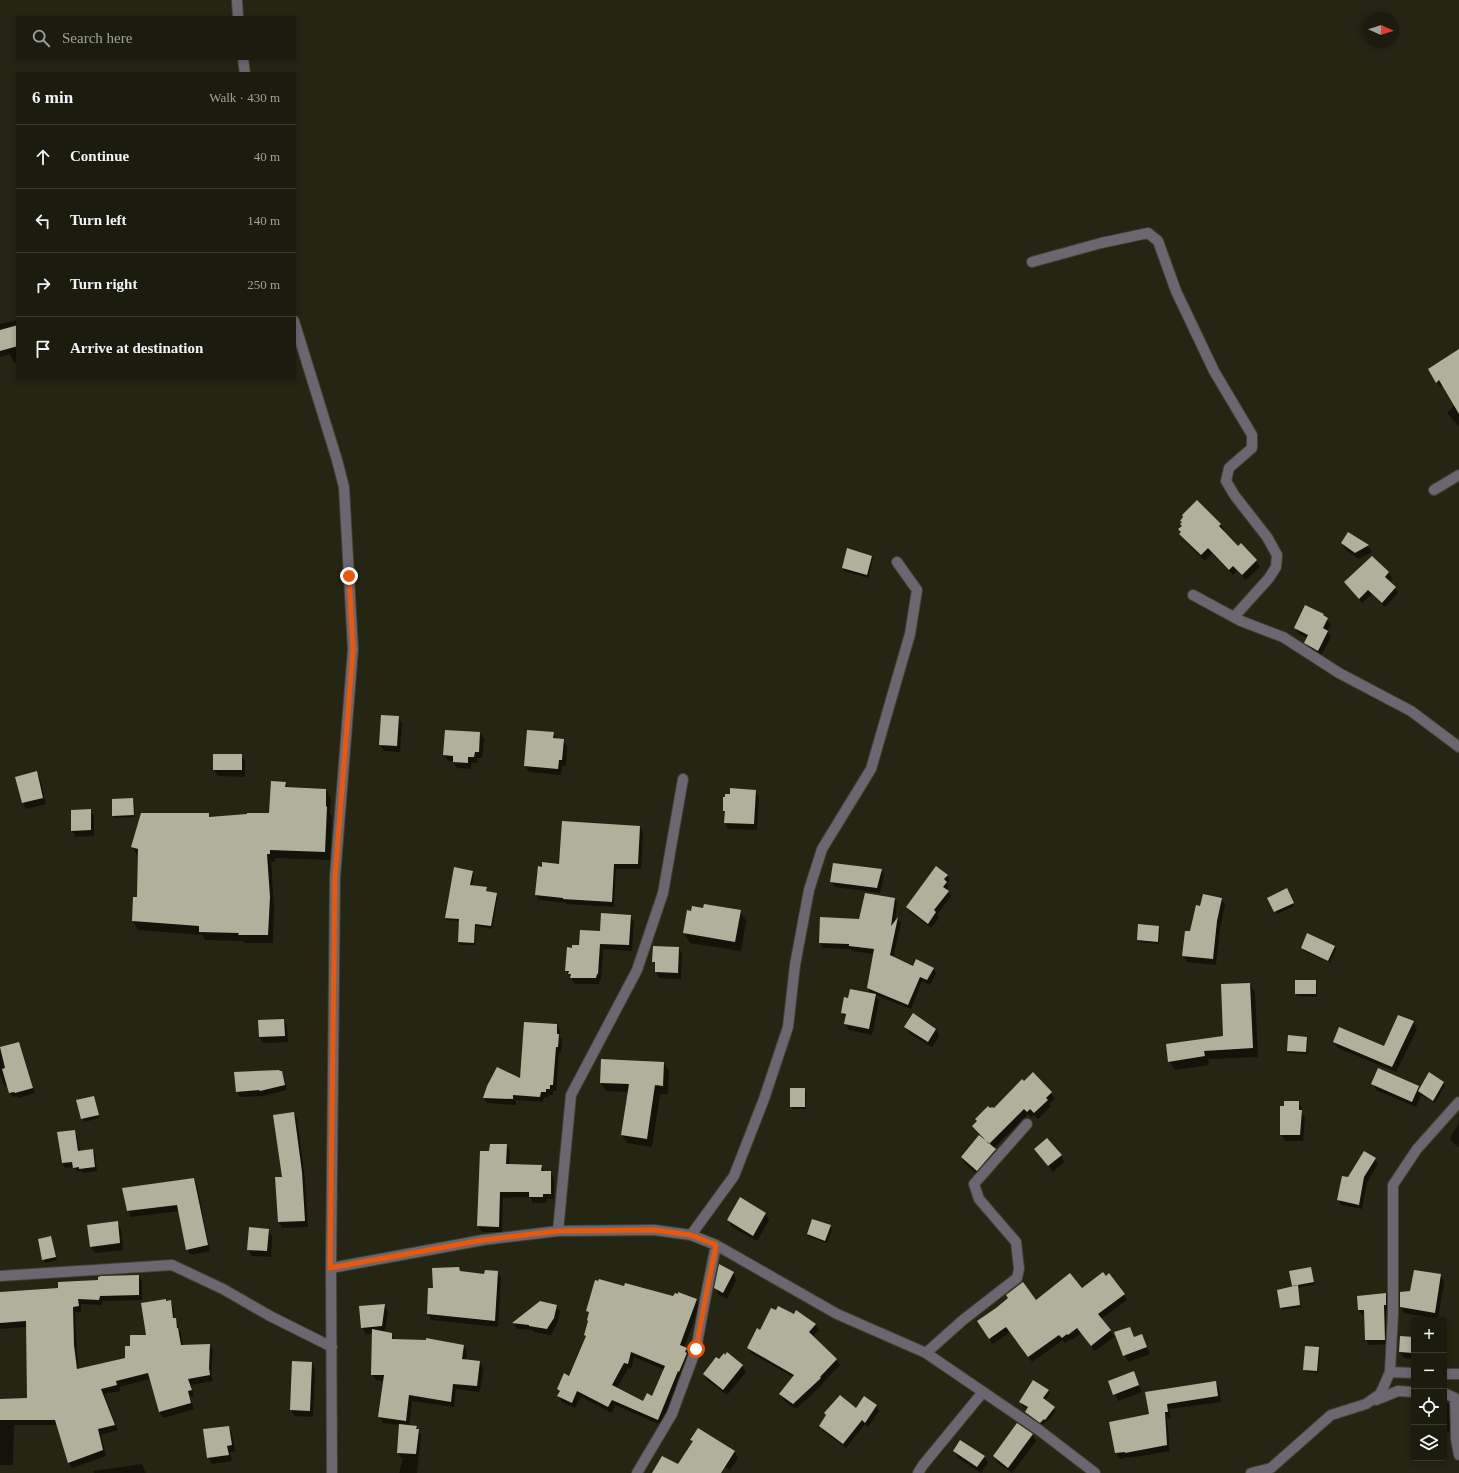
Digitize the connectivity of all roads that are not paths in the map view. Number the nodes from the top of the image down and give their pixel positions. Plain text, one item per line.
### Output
1 (237, 0) edge
2 (238, 16) edge
3 (243, 60) edge
4 (245, 72) edge
5 (1032, 262) dead end
6 (296, 327) edge
7 (1459, 475) edge
8 (1434, 490) dead end
9 (897, 562) dead end
10 (1193, 595) dead end
11 (1234, 617) junction
12 (1459, 747) edge
13 (683, 779) dead end
14 (1459, 1102) edge
15 (1027, 1124) dead end
16 (558, 1231) junction
17 (691, 1235) junction
18 (716, 1245) junction
19 (330, 1268) junction
20 (0, 1276) edge
21 (332, 1347) junction
22 (926, 1353) junction
23 (1390, 1372) junction
24 (1411, 1373) edge
25 (1447, 1374) edge
26 (1459, 1374) edge
27 (983, 1392) junction
28 (1411, 1392) edge
29 (1447, 1394) edge
30 (1366, 1404) junction
31 (1459, 1455) edge
32 (332, 1473) edge
33 (637, 1473) edge
34 (918, 1473) edge
35 (1095, 1473) edge
36 (1251, 1473) edge

1 - 2 street
3 - 4 street
5 - 11 street
6 - 19 street
7 - 8 street
9 - 17 street
10 - 11 street
11 - 12 street
13 - 16 street
14 - 23 street
15 - 22 street
16 - 17 street
16 - 19 street
17 - 18 street
18 - 22 street
18 - 33 street
19 - 21 street
20 - 21 street
21 - 32 street
22 - 27 street
23 - 24 street
23 - 30 street
25 - 26 street
27 - 34 street
27 - 35 street
28 - 30 street
29 - 31 street
30 - 36 street

